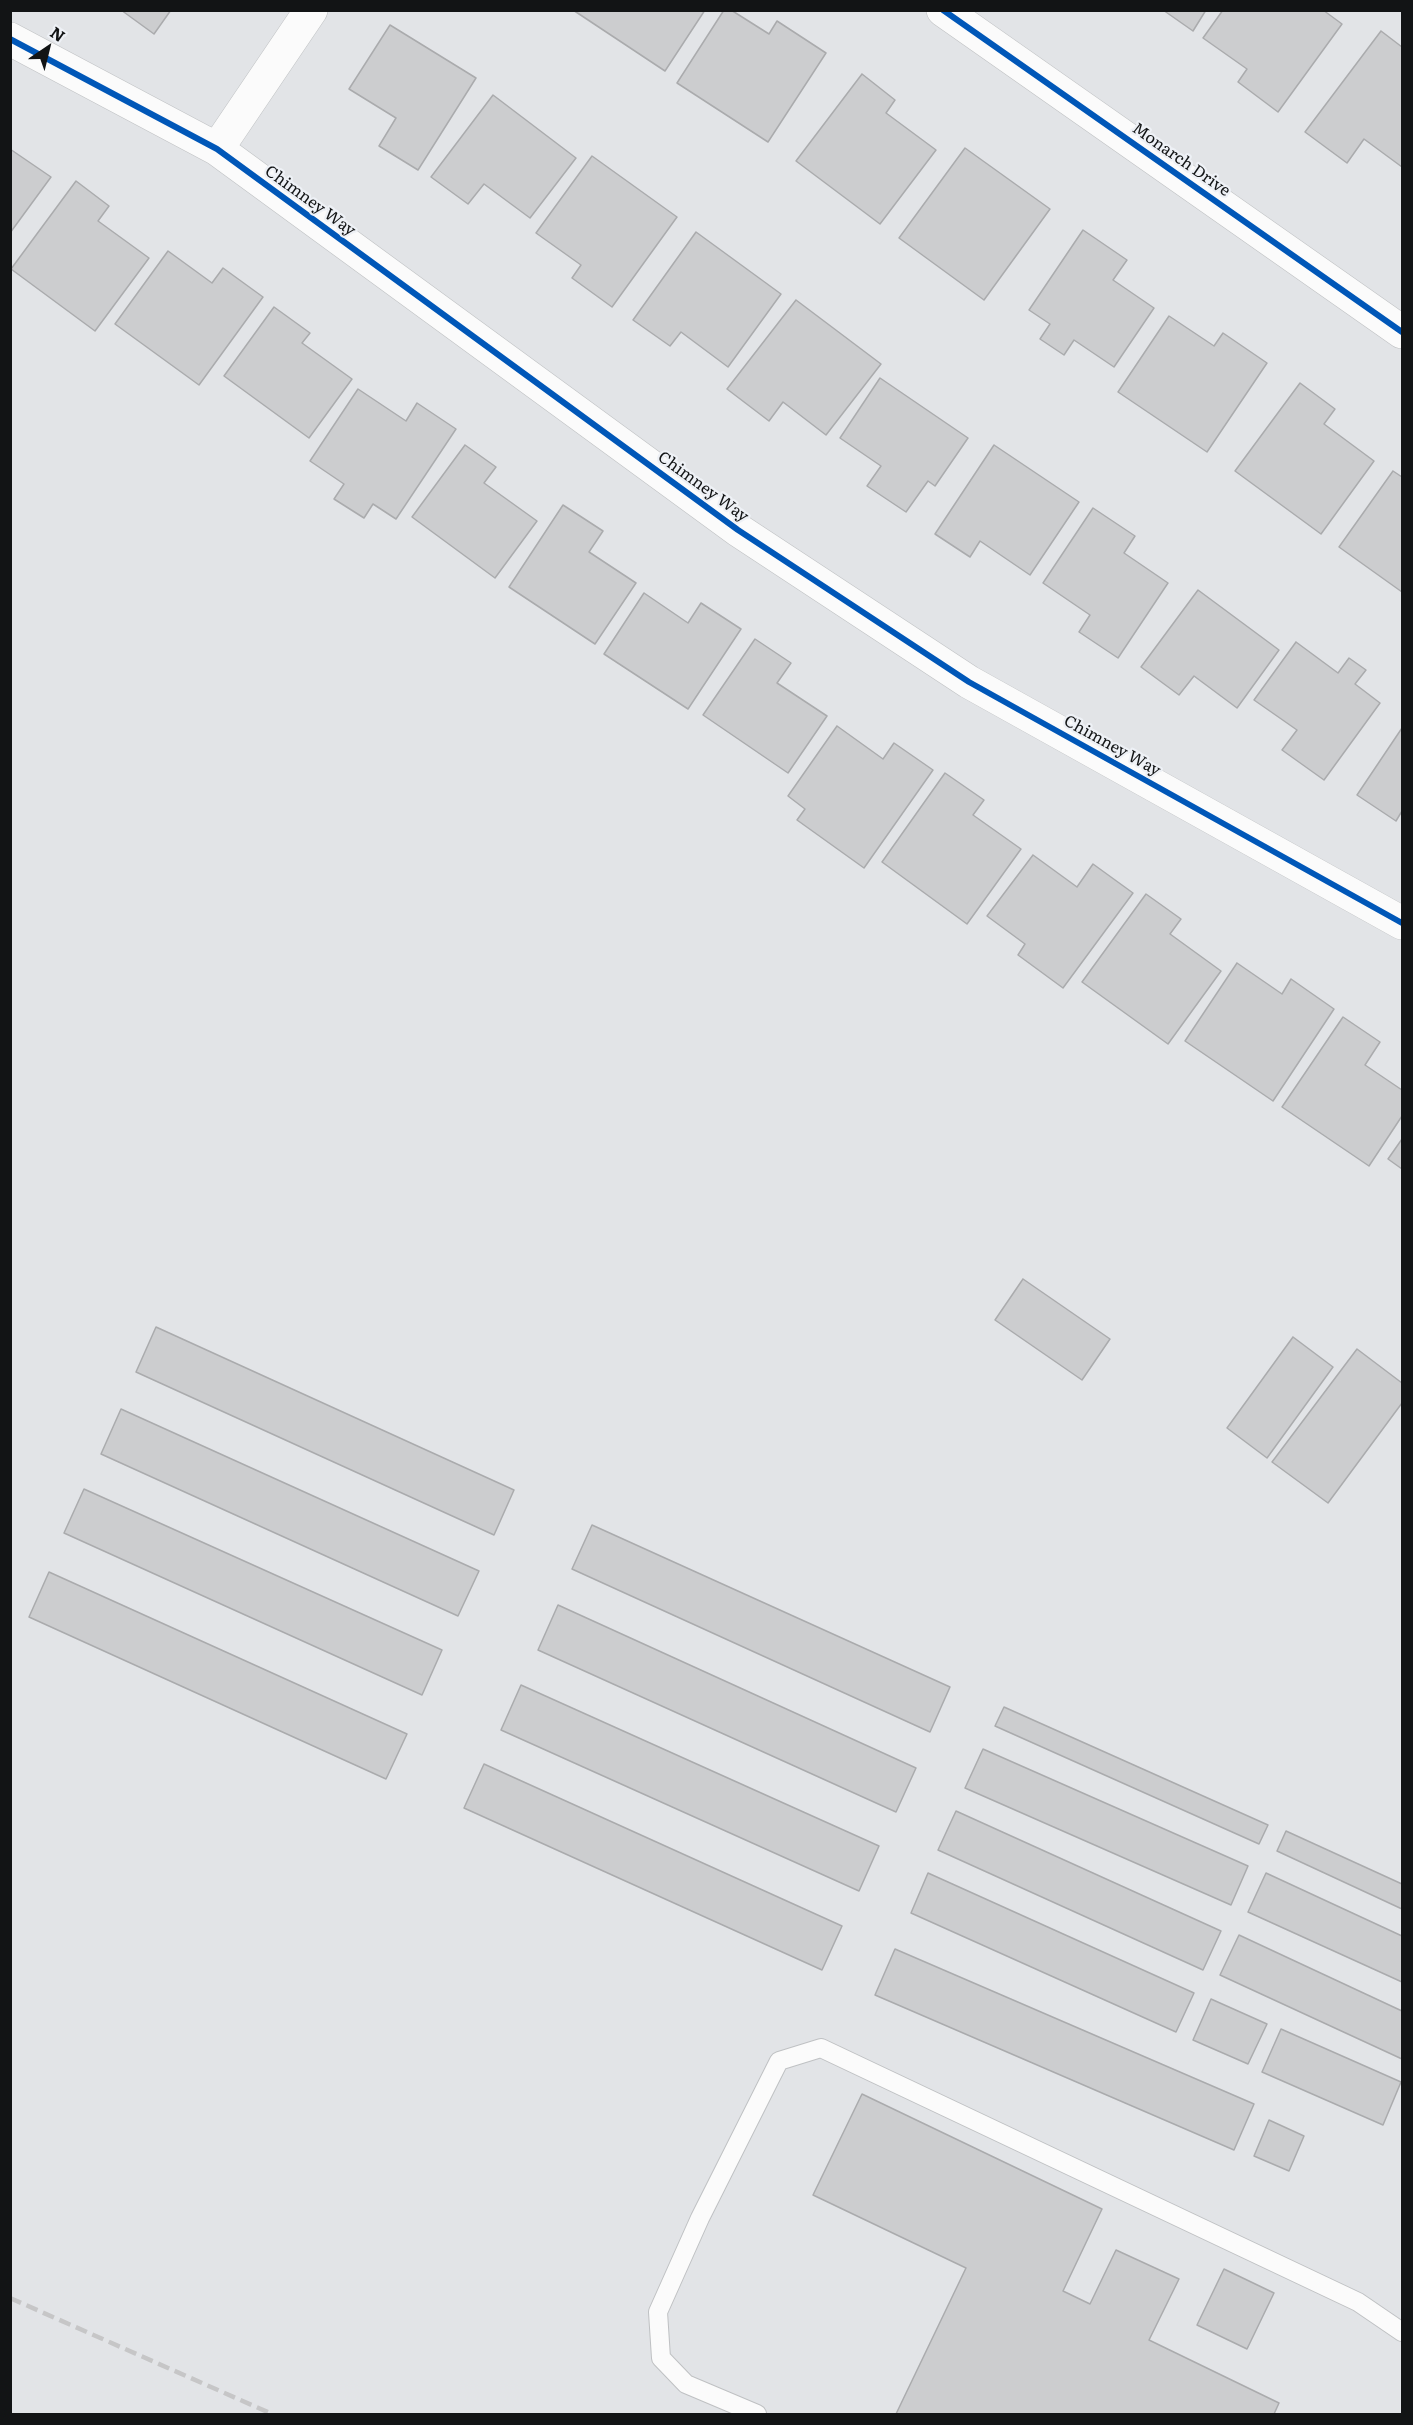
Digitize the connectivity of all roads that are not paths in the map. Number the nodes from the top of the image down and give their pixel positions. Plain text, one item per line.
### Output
1 (311, 10) edge
2 (943, 10) edge
3 (10, 39) edge
4 (217, 149) junction
5 (1402, 332) edge
6 (1402, 923) edge
7 (1402, 2332) edge
8 (757, 2415) edge

1 - 4 street
2 - 5 street, Monarch Drive
3 - 4 street, Chimney Way
4 - 6 street, Chimney Way
7 - 8 lane

